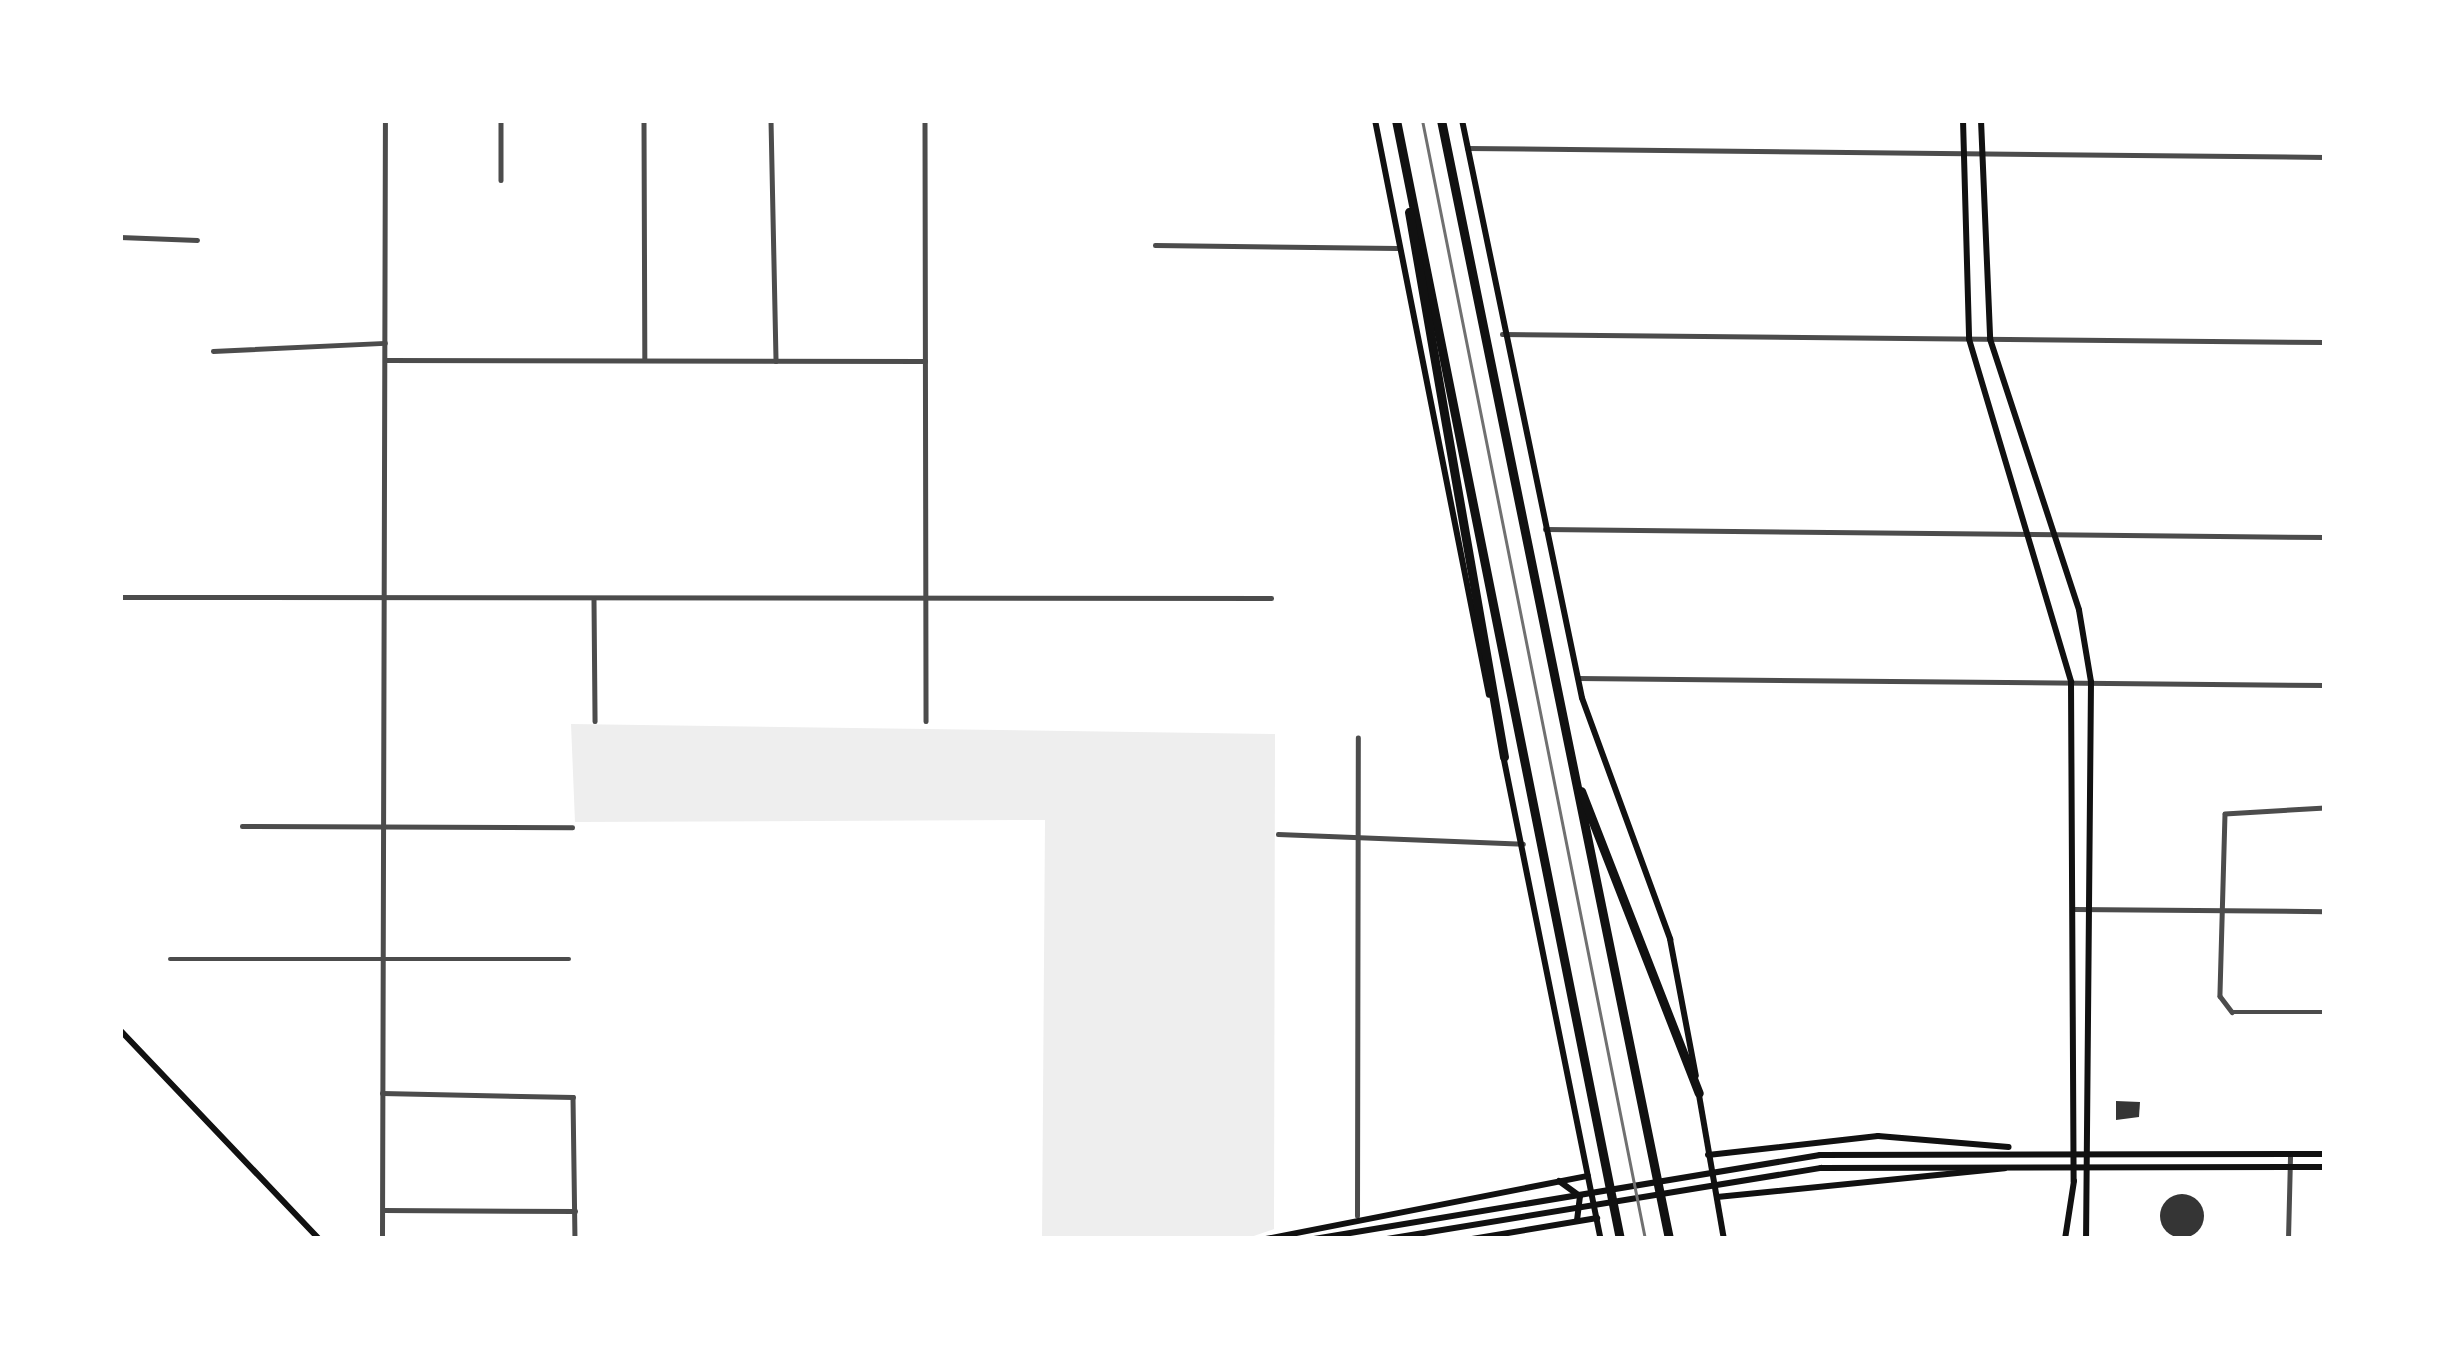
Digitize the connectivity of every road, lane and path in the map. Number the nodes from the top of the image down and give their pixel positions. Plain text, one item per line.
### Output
1 (385, 120) edge
2 (501, 120) edge
3 (644, 120) edge
4 (770, 120) edge
5 (925, 120) edge
6 (1375, 120) edge
7 (1396, 120) edge
8 (1441, 120) edge
9 (1462, 120) edge
10 (1963, 120) edge
11 (1982, 120) edge
12 (1399, 135) junction
13 (1467, 148) junction
14 (1962, 153) junction
15 (1982, 154) junction
16 (2325, 158) edge
17 (501, 180) dead end
18 (120, 237) edge
19 (197, 240) dead end
20 (1155, 245) dead end
21 (1397, 248) junction
22 (1502, 334) junction
23 (1969, 339) junction
24 (1990, 339) junction
25 (2325, 342) edge
26 (386, 343) junction
27 (213, 351) dead end
28 (386, 360) junction
29 (645, 361) junction
30 (776, 361) junction
31 (925, 361) junction
32 (1544, 529) junction
33 (2054, 534) junction
34 (2032, 535) junction
35 (2325, 537) edge
36 (120, 597) edge
37 (1271, 598) dead end
38 (385, 599) junction
39 (594, 600) junction
40 (924, 600) junction
41 (1579, 678) junction
42 (2071, 682) junction
43 (2091, 682) junction
44 (2325, 685) edge
45 (595, 721) dead end
46 (926, 721) dead end
47 (1358, 738) dead end
48 (1504, 757) junction
49 (1569, 758) junction
50 (2325, 808) edge
51 (242, 826) dead end
52 (382, 826) junction
53 (572, 827) dead end
54 (1278, 834) dead end
55 (1357, 836) junction
56 (1523, 844) junction
57 (2074, 909) junction
58 (2095, 909) junction
59 (2221, 910) junction
60 (2325, 911) edge
61 (170, 959) dead end
62 (382, 959) junction
63 (569, 959) dead end
64 (2325, 1012) edge
65 (120, 1030) edge
66 (2094, 1030) junction
67 (2074, 1031) junction
68 (382, 1093) junction
69 (1699, 1093) junction
70 (1734, 1151) junction
71 (2030, 1151) junction
72 (2074, 1151) junction
73 (2093, 1151) junction
74 (2200, 1153) junction
75 (2290, 1154) junction
76 (2325, 1154) edge
77 (1708, 1155) junction
78 (2023, 1165) junction
79 (2074, 1165) junction
80 (2093, 1165) junction
81 (2200, 1166) junction
82 (2290, 1167) junction
83 (2325, 1167) edge
84 (1588, 1176) junction
85 (1558, 1180) junction
86 (1740, 1194) junction
87 (1717, 1197) junction
88 (383, 1210) junction
89 (575, 1211) junction
90 (1357, 1216) junction
91 (1597, 1218) junction
92 (1574, 1222) junction
93 (319, 1239) edge
94 (382, 1239) edge
95 (575, 1239) edge
96 (1265, 1239) edge
97 (1314, 1239) edge
98 (1387, 1239) edge
99 (1472, 1239) edge
100 (1601, 1239) edge
101 (1620, 1239) edge
102 (1669, 1239) edge
103 (1724, 1239) edge
104 (2065, 1239) edge
105 (2086, 1239) edge
106 (2288, 1239) edge

1 - 26 street
2 - 17 street
3 - 29 street
4 - 30 street
5 - 31 street
6 - 21 main road
7 - 12 highway
8 - 49 highway
9 - 13 main road
10 - 14 main road
11 - 15 main road
12 - 48 highway
12 - 101 highway
13 - 14 street
13 - 22 main road
14 - 15 street
14 - 23 main road
15 - 16 street
15 - 24 main road
18 - 19 street
20 - 21 street
21 - 48 main road
22 - 23 street
22 - 32 main road
23 - 24 street
23 - 34 main road
24 - 25 street
24 - 33 main road
26 - 27 street
26 - 28 street
28 - 29 street
28 - 38 street
29 - 30 street
30 - 31 street
31 - 40 street
32 - 34 street
32 - 41 main road
33 - 34 street
33 - 35 street
33 - 43 main road
34 - 42 main road
36 - 38 street
37 - 40 street
38 - 39 street
38 - 52 street
39 - 40 street
39 - 45 street
40 - 46 street
41 - 42 street
41 - 69 main road
42 - 43 street
42 - 57 main road
43 - 44 street
43 - 58 main road
47 - 55 street
48 - 56 main road
49 - 69 highway
49 - 102 highway
50 - 59 street
51 - 52 street
52 - 53 street
52 - 62 street
54 - 55 street
55 - 56 street
55 - 90 street
56 - 84 main road
57 - 58 street
57 - 67 main road
58 - 59 street
58 - 66 main road
59 - 60 street
59 - 64 street
61 - 62 street
62 - 63 street
62 - 68 street
65 - 93 main road
66 - 67 main road
66 - 73 main road
67 - 72 main road
68 - 88 street
68 - 89 street
69 - 77 main road
70 - 71 main road
70 - 77 main road
70 - 86 main road
71 - 72 main road
71 - 97 main road
72 - 73 main road
72 - 79 main road
73 - 74 main road
73 - 80 main road
74 - 75 main road
74 - 81 main road
75 - 76 main road
75 - 82 street
77 - 87 main road
78 - 79 main road
78 - 86 main road
78 - 98 main road
79 - 80 main road
79 - 104 main road
80 - 81 main road
80 - 105 main road
81 - 82 main road
82 - 83 main road
82 - 106 street
84 - 85 main road
84 - 91 main road
85 - 90 main road
85 - 92 main road
86 - 87 main road
87 - 103 main road
88 - 89 street
88 - 94 street
89 - 95 street
90 - 96 main road
91 - 92 main road
91 - 100 main road
92 - 99 main road

